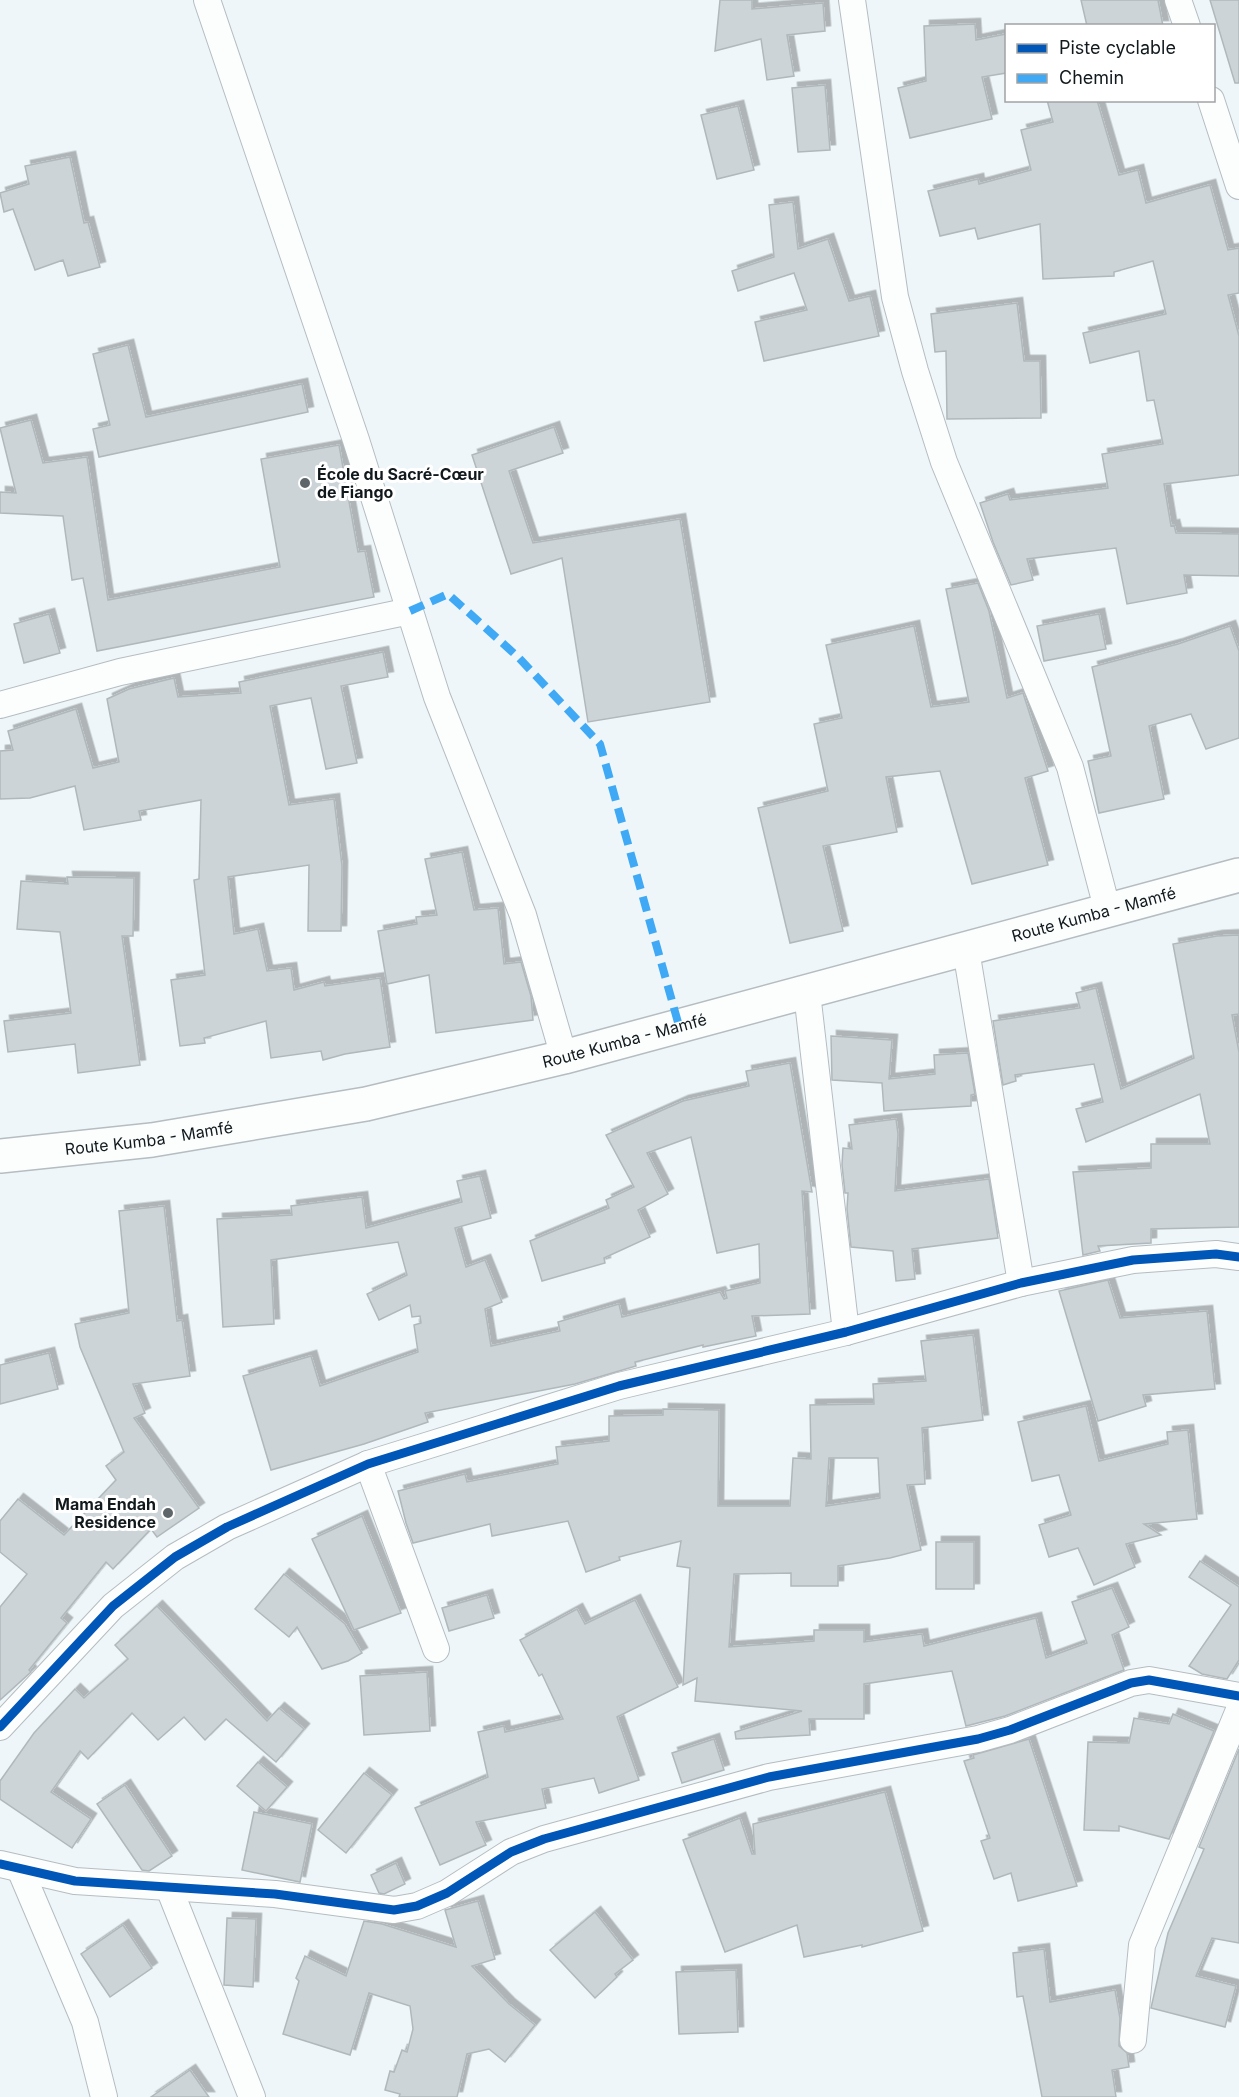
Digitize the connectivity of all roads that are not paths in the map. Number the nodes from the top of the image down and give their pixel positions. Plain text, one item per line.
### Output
1 (207, 0) edge
2 (852, 0) edge
3 (1178, 0) edge
4 (1186, 24) edge
5 (1212, 102) edge
6 (1239, 186) edge
7 (410, 611) junction
8 (0, 705) edge
9 (1239, 875) edge
10 (1108, 912) junction
11 (966, 950) junction
12 (807, 993) junction
13 (564, 1057) junction
14 (0, 1156) edge
15 (1239, 1257) edge
16 (1021, 1284) junction
17 (846, 1332) junction
18 (368, 1464) junction
19 (436, 1649) dead end
20 (1239, 1696) edge
21 (1239, 1710) edge
22 (0, 1727) edge
23 (10, 1866) edge
24 (169, 1888) junction
25 (1133, 2040) dead end
26 (104, 2097) edge
27 (252, 2097) edge

1 - 7 street
2 - 10 street
3 - 4 street
5 - 6 street
7 - 8 street
7 - 13 street
9 - 10 highway, Route Kumba - Mamfé
10 - 11 highway, Route Kumba - Mamfé
11 - 12 highway, Route Kumba - Mamfé
11 - 16 street
12 - 13 highway, Route Kumba - Mamfé
12 - 17 street
13 - 14 highway, Route Kumba - Mamfé
15 - 16 street
16 - 17 street
17 - 18 street
18 - 19 street
18 - 22 street
20 - 24 street
21 - 25 street
23 - 24 street
23 - 26 street
24 - 27 street

